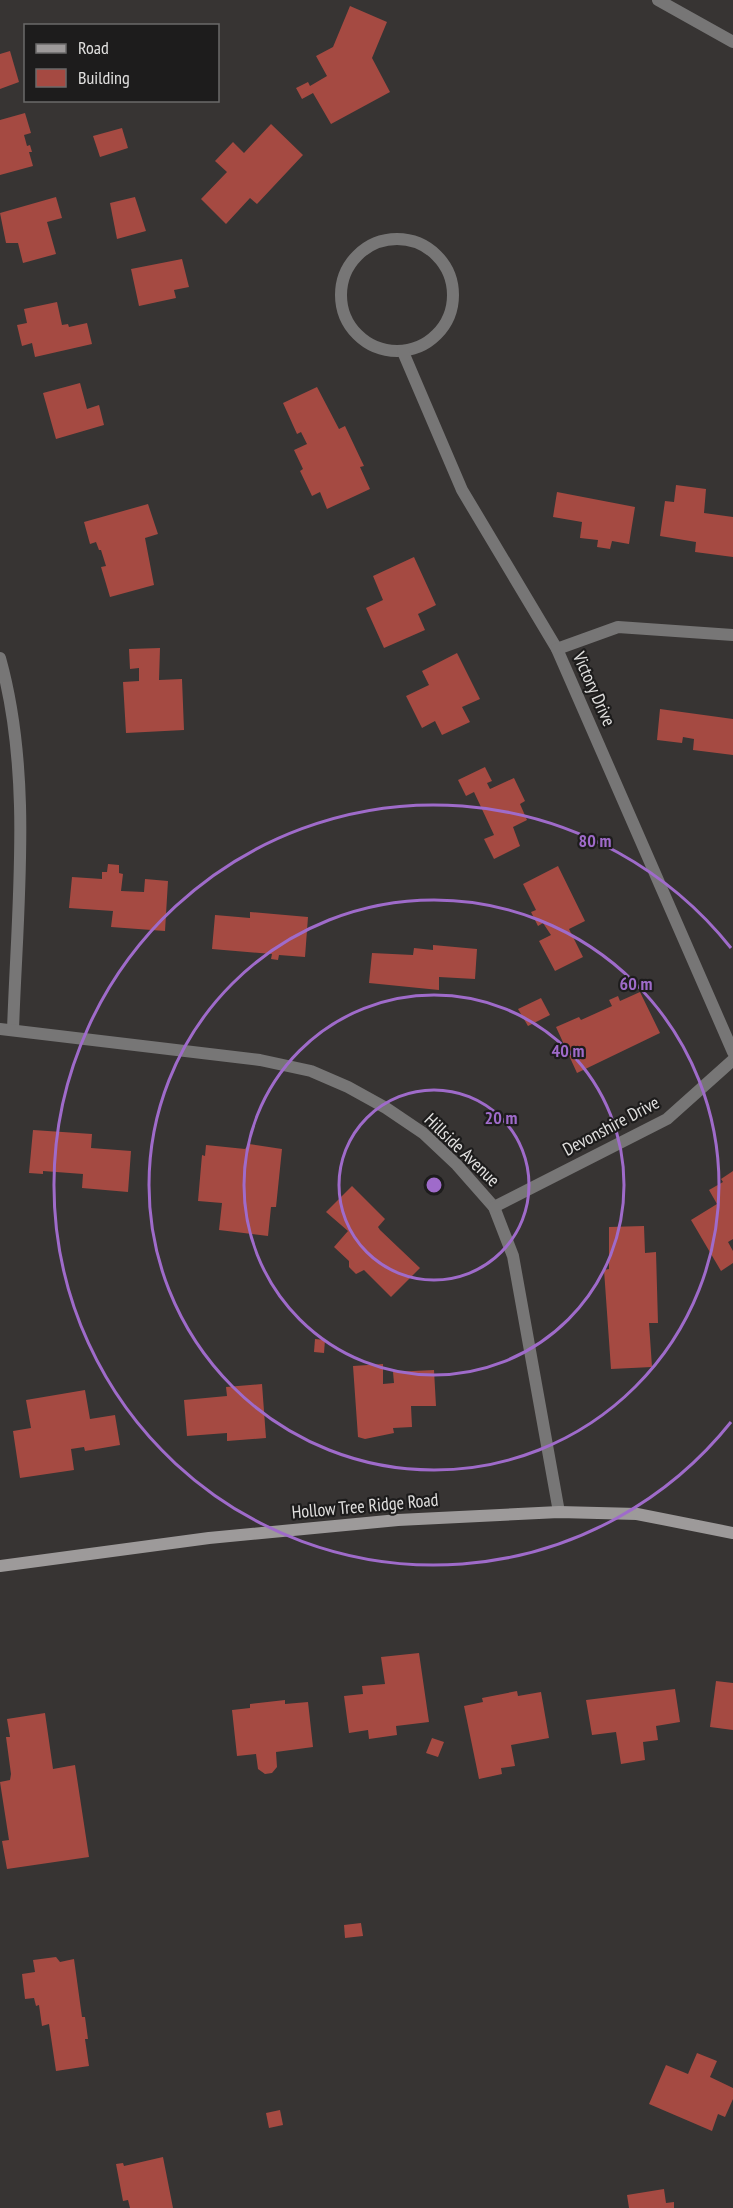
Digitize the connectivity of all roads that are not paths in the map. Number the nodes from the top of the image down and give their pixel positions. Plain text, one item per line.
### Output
1 (658, 0) edge
2 (733, 42) edge
3 (403, 352) junction
4 (733, 635) edge
5 (557, 649) junction
6 (0, 658) edge
7 (0, 1029) edge
8 (13, 1030) junction
9 (733, 1052) edge
10 (733, 1060) edge
11 (494, 1207) junction
12 (559, 1512) junction
13 (733, 1533) edge
14 (0, 1566) edge

1 - 2 street
3 - 3 street
3 - 5 street, Victory Drive
4 - 5 street
5 - 9 street, Victory Drive
6 - 8 street
7 - 8 street, Hillside Avenue
8 - 11 street, Hillside Avenue
10 - 11 street, Devonshire Drive
11 - 12 street, Hillside Avenue
12 - 13 main road, Hollow Tree Ridge Road
12 - 14 main road, Hollow Tree Ridge Road

